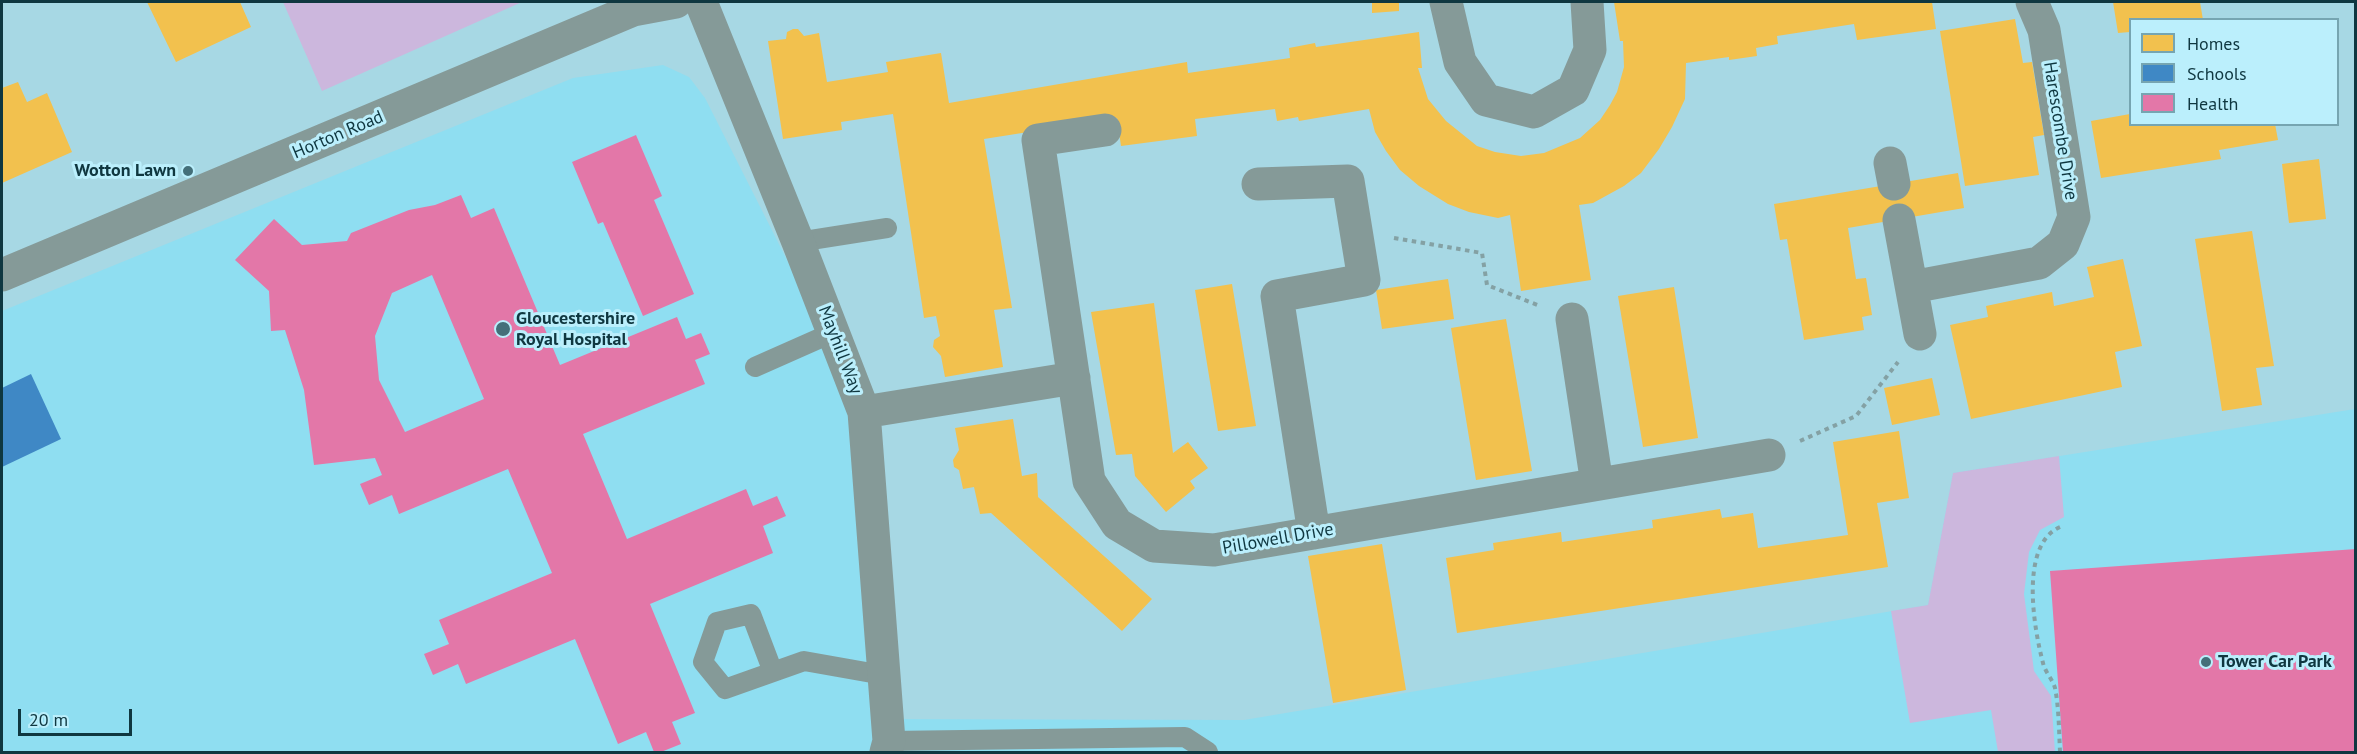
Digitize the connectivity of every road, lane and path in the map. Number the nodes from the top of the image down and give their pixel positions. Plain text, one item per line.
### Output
1 (676, 2) edge
2 (700, 2) edge
3 (1447, 2) edge
4 (1587, 2) edge
5 (2032, 2) edge
6 (1105, 130) dead end
7 (1258, 184) dead end
8 (1899, 219) dead end
9 (887, 228) dead end
10 (1356, 232) junction
11 (798, 242) junction
12 (2, 275) edge
13 (1912, 287) junction
14 (1572, 318) joint
15 (834, 332) junction
16 (1920, 334) joint
17 (755, 367) dead end
18 (1074, 378) junction
19 (864, 412) junction
20 (1769, 455) joint
21 (1597, 484) junction
22 (2060, 527) dead end
23 (1314, 533) junction
24 (773, 672) dead end
25 (883, 675) junction
26 (887, 738) edge
27 (1208, 753) edge
28 (2060, 753) edge

1 - 12 street, Horton Road
2 - 11 street, Mayhill Way
3 - 4 street
5 - 13 street, Harescombe Drive
6 - 18 street, Pillowell Drive
7 - 10 street
8 - 13 street
9 - 11 lane
10 - 14 path
10 - 23 street
11 - 15 street, Mayhill Way
13 - 16 street
14 - 21 street
15 - 17 lane
15 - 19 street, Mayhill Way
16 - 20 path
18 - 19 street
18 - 23 street, Pillowell Drive
19 - 25 street, Mayhill Way
20 - 21 street, Pillowell Drive
21 - 23 street, Pillowell Drive
22 - 28 path
24 - 25 lane
25 - 26 street, Mayhill Way
26 - 27 lane

